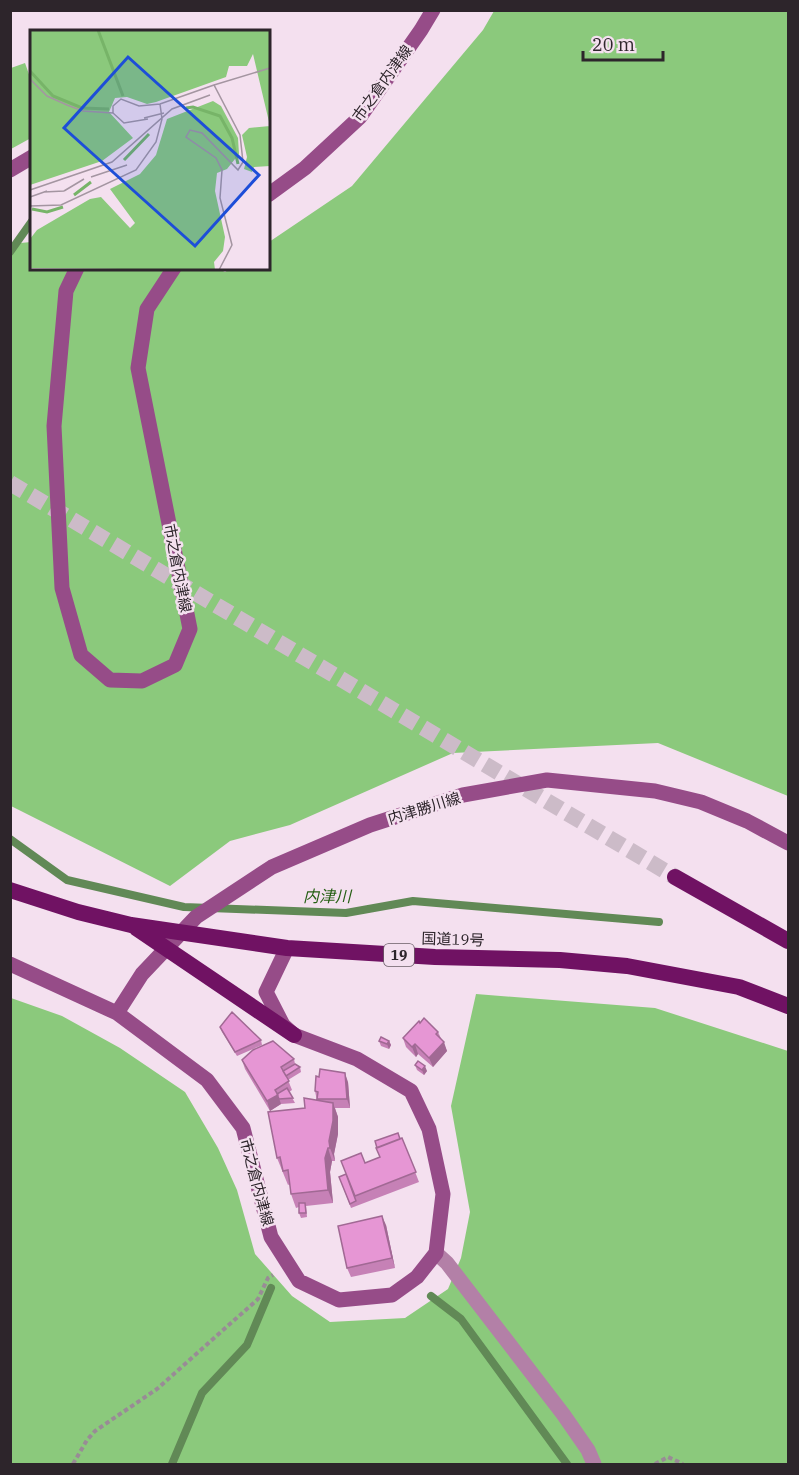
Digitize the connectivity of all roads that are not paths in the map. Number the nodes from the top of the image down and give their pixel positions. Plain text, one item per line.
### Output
1 (432, 10) edge
2 (30, 158) edge
3 (10, 170) edge
4 (270, 194) edge
5 (76, 270) edge
6 (173, 270) edge
7 (789, 843) edge
8 (675, 876) tunnel mouth
9 (10, 890) edge
10 (131, 925) junction
11 (789, 941) edge
12 (287, 948) junction
13 (10, 964) edge
14 (789, 1005) edge
15 (117, 1013) junction
16 (294, 1035) junction
17 (436, 1253) junction
18 (594, 1464) edge

1 - 4 main road, 市之倉内津線
2 - 3 main road
5 - 6 main road, 市之倉内津線
7 - 15 main road, 内津勝川線
8 - 11 highway
9 - 10 highway, 国道19号 / 19
10 - 12 highway, 国道19号 / 19
10 - 16 highway
12 - 14 highway, 国道19号 / 19
12 - 16 main road
13 - 15 main road, 市之倉内津線
15 - 17 main road, 市之倉内津線
16 - 17 main road
17 - 18 street

